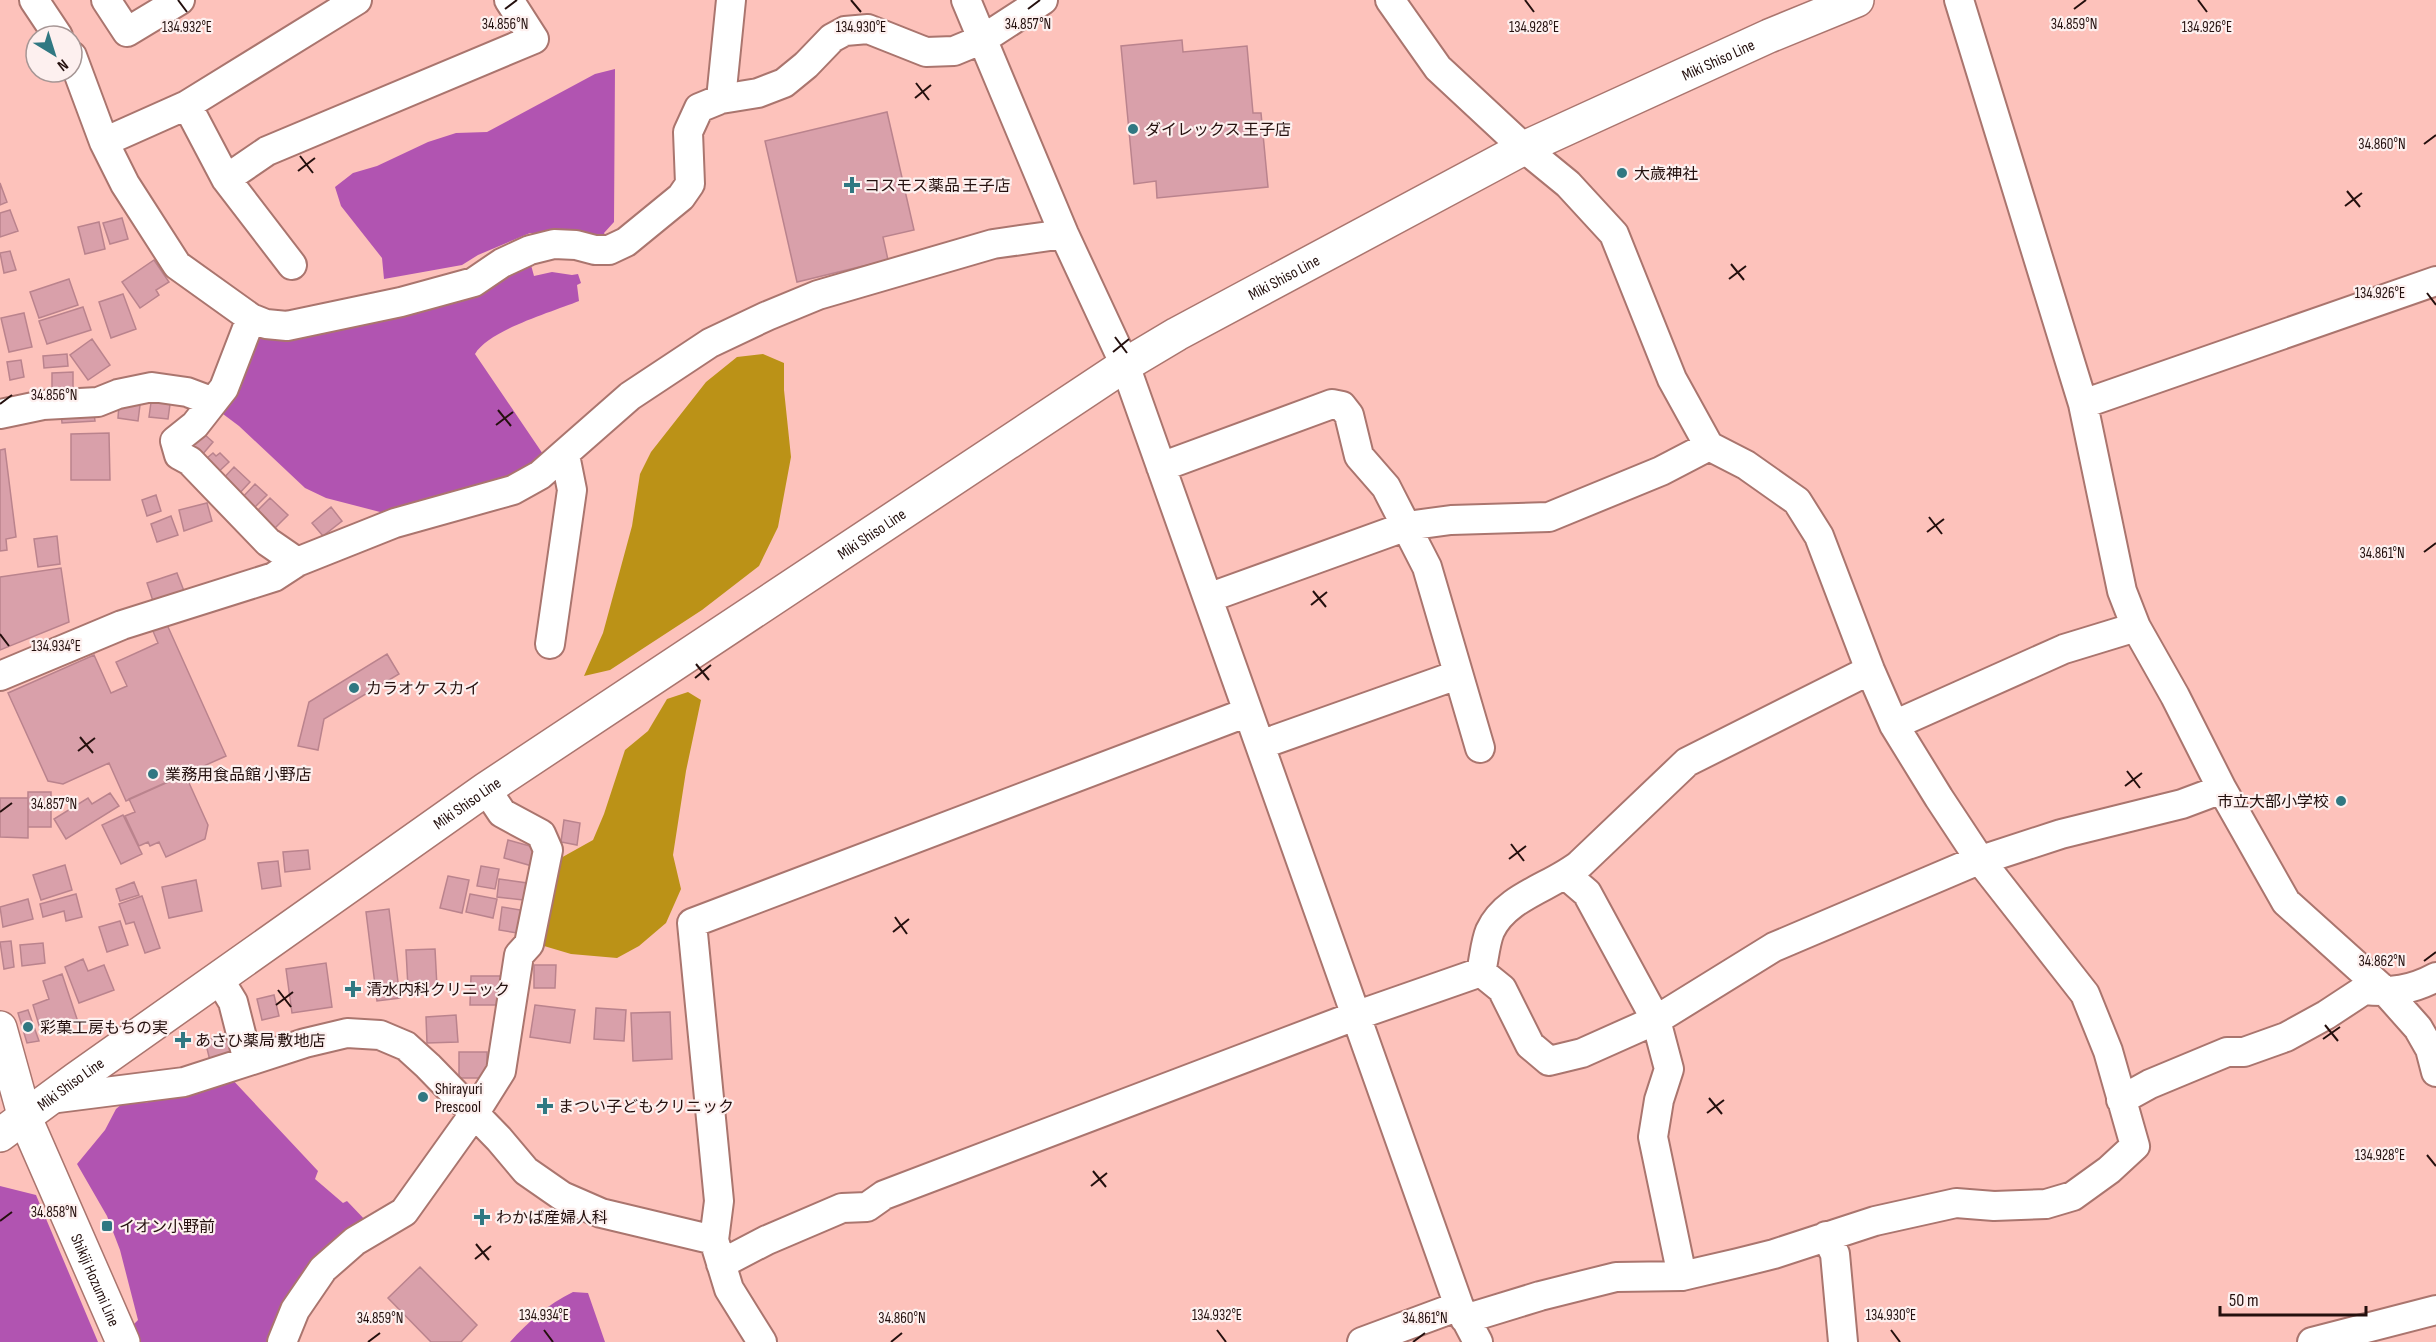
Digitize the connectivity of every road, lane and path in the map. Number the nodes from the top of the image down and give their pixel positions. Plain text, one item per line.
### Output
1 (34, 0) edge
2 (106, 0) edge
3 (180, 0) edge
4 (357, 0) edge
5 (509, 0) edge
6 (731, 0) edge
7 (966, 0) edge
8 (1043, 0) edge
9 (1390, 0) edge
10 (1857, 0) edge
11 (1959, 0) edge
12 (50, 24) edge
13 (983, 39) junction
14 (82, 84) edge
15 (721, 99) junction
16 (187, 105) junction
17 (104, 142) junction
18 (1524, 148) junction
19 (226, 179) junction
20 (1064, 234) junction
21 (292, 265) dead end
22 (2436, 281) edge
23 (251, 318) junction
24 (1125, 365) junction
25 (212, 401) junction
26 (2083, 404) junction
27 (9, 412) edge
28 (1709, 446) junction
29 (565, 455) junction
30 (1161, 467) junction
31 (1407, 526) junction
32 (297, 562) junction
33 (1208, 598) junction
34 (2136, 627) junction
35 (550, 644) dead end
36 (1870, 670) junction
37 (1457, 675) junction
38 (0, 676) edge
39 (1248, 712) junction
40 (1894, 725) junction
41 (1260, 745) junction
42 (1480, 748) dead end
43 (486, 789) junction
44 (2222, 789) junction
45 (1980, 860) junction
46 (1566, 875) junction
47 (1481, 972) junction
48 (2436, 977) edge
49 (219, 979) junction
50 (2386, 992) junction
51 (1355, 1016) junction
52 (1656, 1020) junction
53 (0, 1028) edge
54 (248, 1061) junction
55 (2436, 1072) edge
56 (2121, 1100) junction
57 (474, 1114) junction
58 (25, 1117) edge
59 (1826, 1236) junction
60 (717, 1252) junction
61 (1682, 1276) junction
62 (2436, 1310) edge
63 (1467, 1322) edge
64 (123, 1342) edge
65 (282, 1342) edge
66 (762, 1342) edge
67 (1362, 1342) edge
68 (1843, 1342) edge
69 (2312, 1342) edge

1 - 12 street
2 - 3 street
4 - 16 street
5 - 19 street
6 - 15 street
7 - 13 street
8 - 13 street
9 - 18 street
10 - 18 main road, Miki Shiso Line
11 - 26 street
13 - 15 street
13 - 20 street
14 - 17 street
15 - 23 street
16 - 17 street
16 - 19 street
17 - 23 street
18 - 24 main road, Miki Shiso Line
18 - 28 street
19 - 21 street
20 - 24 street
20 - 29 street
22 - 26 street
23 - 25 street
24 - 30 street
24 - 43 main road, Miki Shiso Line
25 - 27 street
25 - 32 street
26 - 34 street
28 - 31 street
28 - 36 street
29 - 32 street
29 - 35 street
30 - 31 street
30 - 33 street
31 - 33 street
31 - 37 street
32 - 38 street
33 - 39 street
34 - 40 street
34 - 44 street
36 - 40 street
36 - 46 street
37 - 41 street
37 - 42 street
39 - 41 street
39 - 60 street
40 - 45 street
41 - 51 street
43 - 49 main road, Miki Shiso Line
43 - 57 street
44 - 45 street
44 - 50 street
45 - 52 street
45 - 56 street
46 - 47 street
46 - 52 street
47 - 51 street
47 - 52 street
48 - 50 street
49 - 54 street
49 - 58 main road, Miki Shiso Line
50 - 55 street
50 - 56 street
51 - 60 street
51 - 63 street
52 - 61 street
53 - 58 main road, Miki Shiso Line
54 - 57 street
54 - 58 street
56 - 59 street
57 - 60 street
57 - 65 street
58 - 64 main road, Shikiji Hozumi Line
59 - 61 street
59 - 68 street
60 - 66 street
61 - 63 street
62 - 69 street
63 - 67 street

